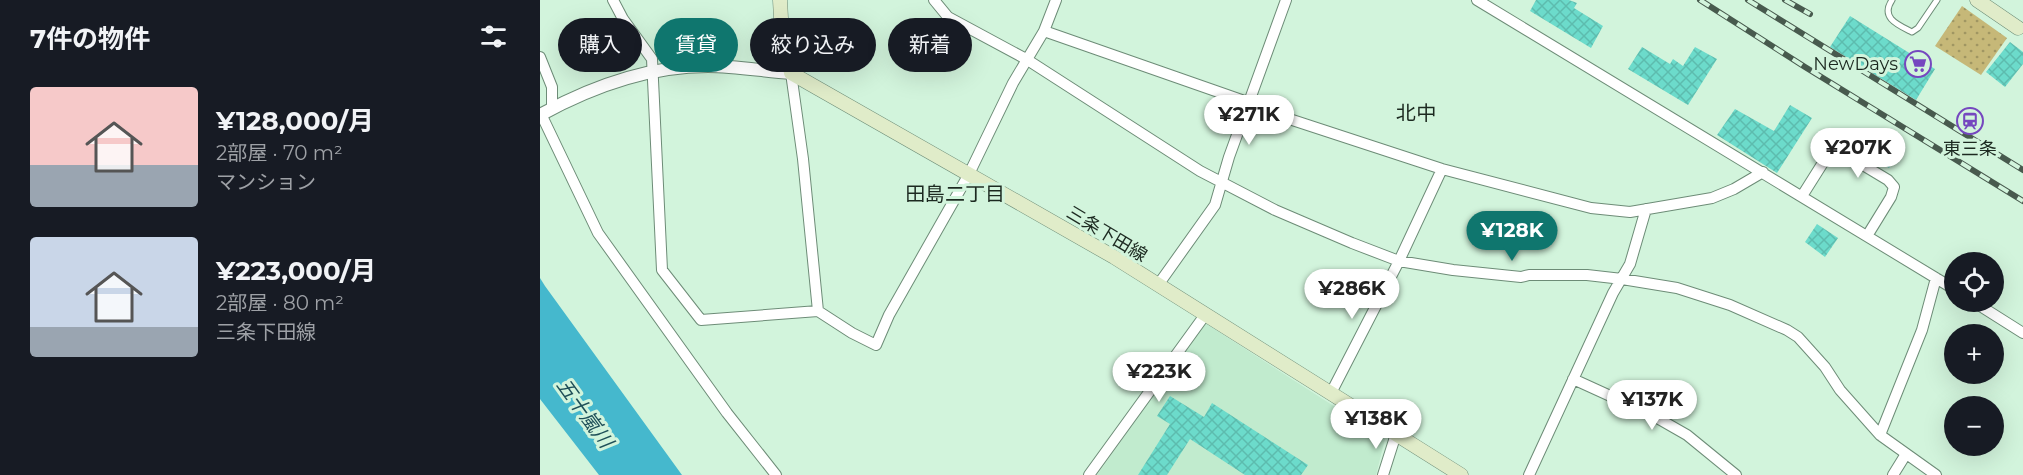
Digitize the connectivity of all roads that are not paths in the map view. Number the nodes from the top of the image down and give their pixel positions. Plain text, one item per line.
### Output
1 (613, 0) edge
2 (780, 0) edge
3 (934, 0) edge
4 (1056, 0) edge
5 (1286, 0) edge
6 (1477, 0) edge
7 (1892, 0) edge
8 (1937, 0) edge
9 (1977, 0) edge
10 (2021, 29) edge
11 (1044, 31) junction
12 (540, 57) edge
13 (1026, 58) junction
14 (791, 73) junction
15 (652, 74) junction
16 (552, 87) junction
17 (540, 92) edge
18 (1250, 103) junction
19 (544, 112) edge
20 (1442, 170) junction
21 (1762, 172) junction
22 (969, 174) junction
23 (1223, 183) junction
24 (1802, 196) junction
25 (1646, 209) junction
26 (1867, 236) junction
27 (1399, 261) junction
28 (1936, 278) junction
29 (1622, 279) junction
30 (1944, 283) edge
31 (1158, 285) junction
32 (818, 311) junction
33 (1990, 312) edge
34 (1205, 315) junction
35 (2023, 333) edge
36 (1573, 379) junction
37 (1331, 393) junction
38 (1396, 434) junction
39 (1880, 435) junction
40 (1906, 454) junction
41 (776, 475) edge
42 (1089, 475) edge
43 (1383, 475) edge
44 (1461, 475) edge
45 (1530, 475) edge
46 (1736, 475) edge
47 (1893, 475) edge
48 (1936, 475) edge

1 - 15 street
2 - 14 main road
3 - 13 street
4 - 11 street
5 - 18 street
6 - 21 street
7 - 8 lane
9 - 10 main road
11 - 13 street
11 - 18 street
12 - 16 street
13 - 22 street
13 - 23 street
14 - 15 street
14 - 22 main road, 三条下田線
14 - 32 street
15 - 19 street
15 - 32 street
16 - 17 street
16 - 19 street
18 - 20 street
18 - 23 street
19 - 41 street
20 - 25 street
20 - 27 street
21 - 24 street
21 - 25 street
22 - 31 main road, 三条下田線
22 - 32 street
23 - 27 street
23 - 31 street
24 - 26 street
24 - 26 street
25 - 29 street
26 - 28 street
27 - 29 street
27 - 37 street
28 - 30 street
28 - 39 street
29 - 36 street
29 - 39 street
31 - 34 main road, 三条下田線
33 - 35 street
34 - 37 main road, 三条下田線
34 - 42 street
36 - 45 street
36 - 46 street
37 - 38 main road, 三条下田線
38 - 43 street
38 - 44 main road, 三条下田線
39 - 40 street
40 - 47 street
40 - 48 street

